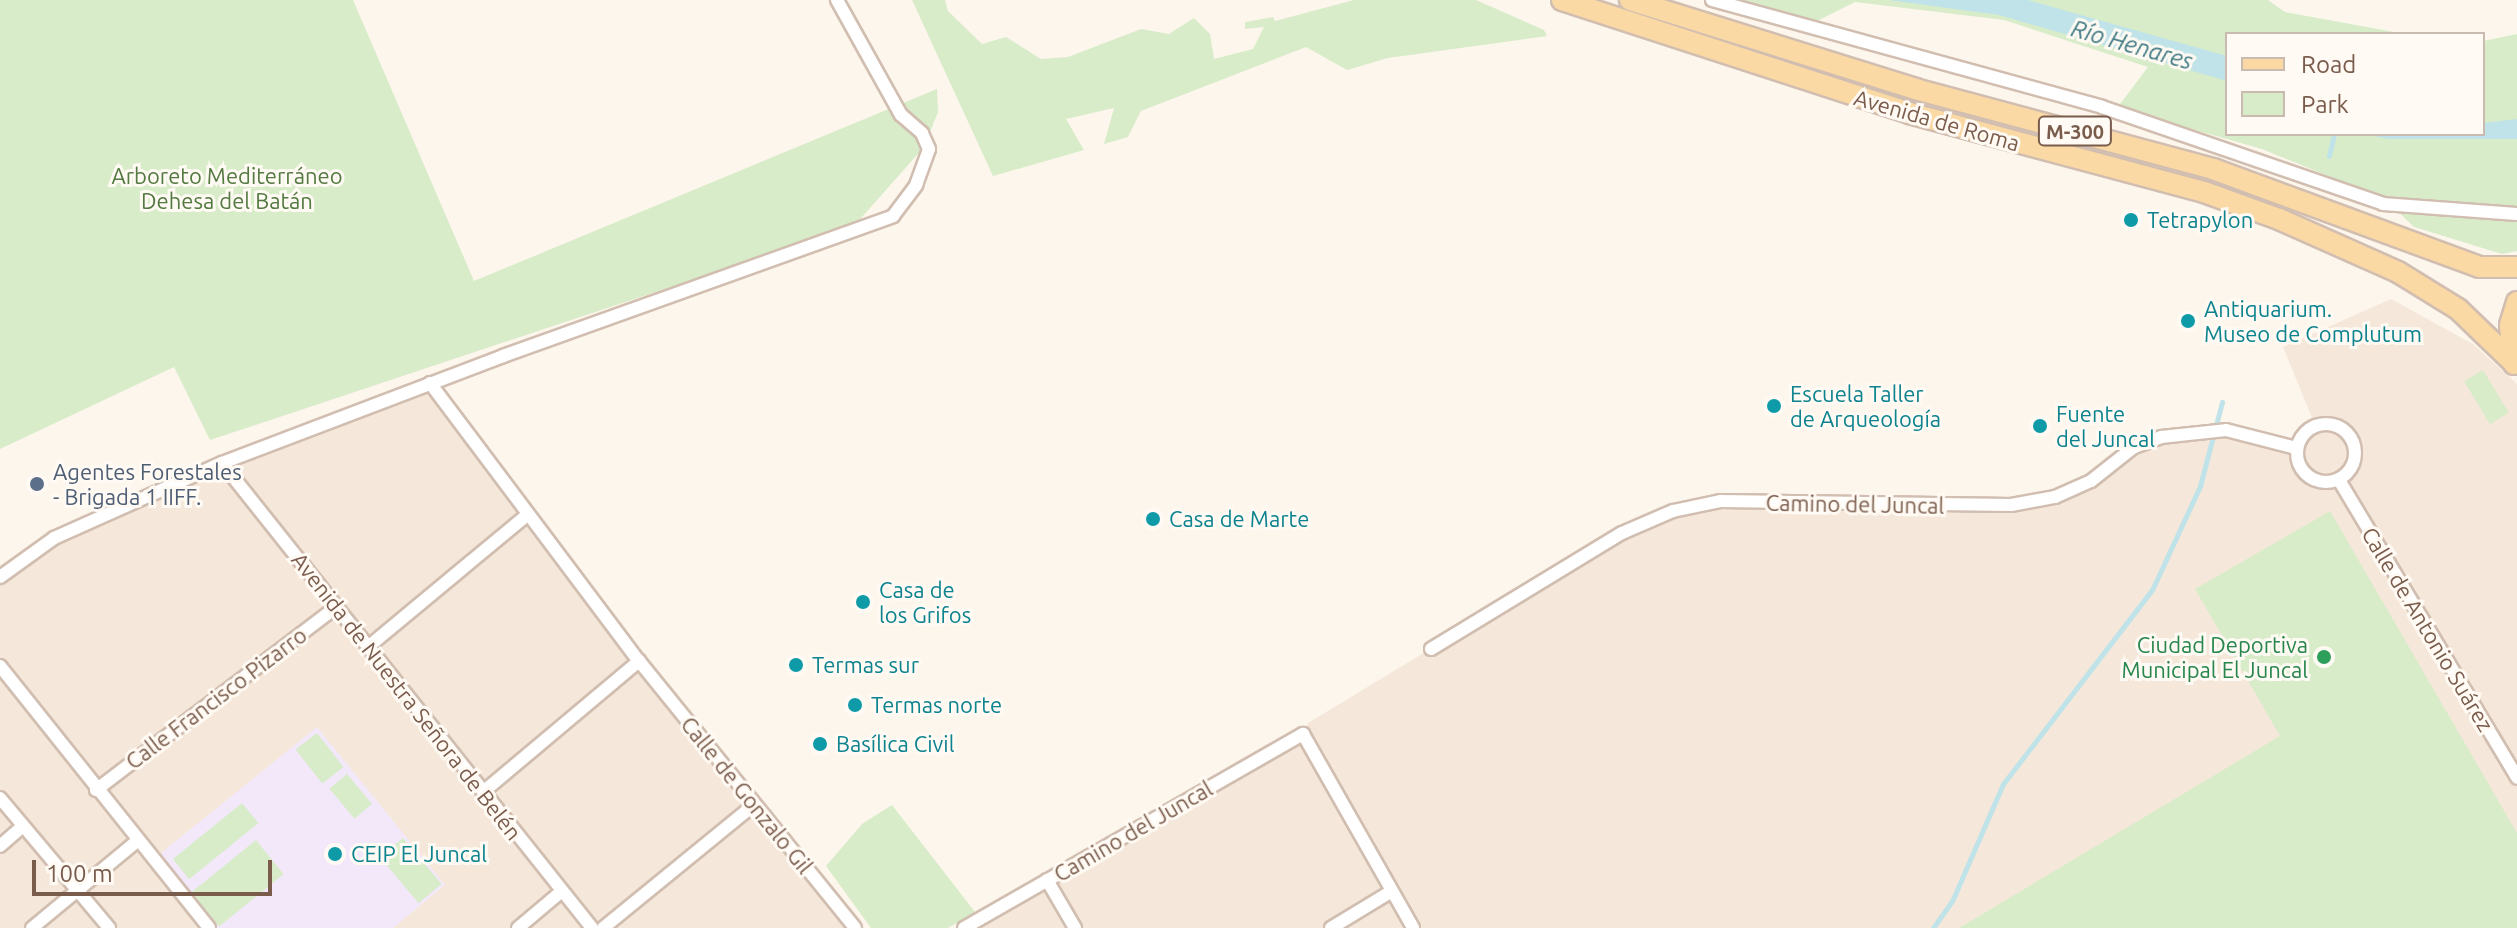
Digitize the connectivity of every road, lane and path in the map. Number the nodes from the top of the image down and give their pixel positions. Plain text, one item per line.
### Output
1 (837, 0) edge
2 (1562, 0) edge
3 (1630, 0) edge
4 (1712, 0) edge
5 (2517, 214) edge
6 (2517, 267) edge
7 (2517, 302) edge
8 (2515, 366) edge
9 (430, 383) junction
10 (2296, 448) junction
11 (222, 463) junction
12 (2339, 480) junction
13 (527, 515) junction
14 (0, 577) edge
15 (336, 607) junction
16 (368, 647) junction
17 (1431, 649) dead end
18 (639, 661) junction
19 (0, 666) edge
20 (2517, 778) edge
21 (96, 790) junction
22 (483, 792) junction
23 (0, 798) edge
24 (754, 805) junction
25 (23, 826) junction
26 (136, 842) junction
27 (0, 846) edge
28 (1047, 880) junction
29 (78, 890) junction
30 (562, 891) junction
31 (1392, 891) junction
32 (32, 928) edge
33 (109, 928) edge
34 (209, 928) edge
35 (518, 928) edge
36 (592, 928) edge
37 (603, 928) edge
38 (855, 928) edge
39 (964, 928) edge
40 (1075, 928) edge
41 (1331, 928) edge
42 (1413, 928) edge

1 - 9 street
2 - 8 main road, Avenida de Roma / M-300
3 - 6 main road, Avenida de Roma / M-300
4 - 5 street
7 - 8 main road, M-300
9 - 11 street
9 - 13 street
10 - 12 street
10 - 12 street
10 - 17 street, Camino del Juncal
11 - 14 street
11 - 15 street, Avenida de Nuestra Señora de Belén
12 - 20 street, Calle de Antonio Suárez
13 - 16 street
13 - 18 street, Calle de Gonzalo Gil
15 - 16 street, Avenida de Nuestra Señora de Belén
15 - 21 street, Calle Francisco Pizarro
16 - 22 street, Avenida de Nuestra Señora de Belén
18 - 22 street
18 - 24 street, Calle de Gonzalo Gil
19 - 21 street
21 - 26 street
22 - 30 street, Avenida de Nuestra Señora de Belén
23 - 25 street
24 - 37 street
24 - 38 street, Calle de Gonzalo Gil
25 - 27 street
25 - 29 street
26 - 29 street
26 - 34 street
28 - 31 street, Camino del Juncal
28 - 39 street, Camino del Juncal
28 - 40 street
29 - 32 street
29 - 33 street
30 - 35 street
30 - 36 street, Avenida de Nuestra Señora de Belén
31 - 41 street
31 - 42 street

